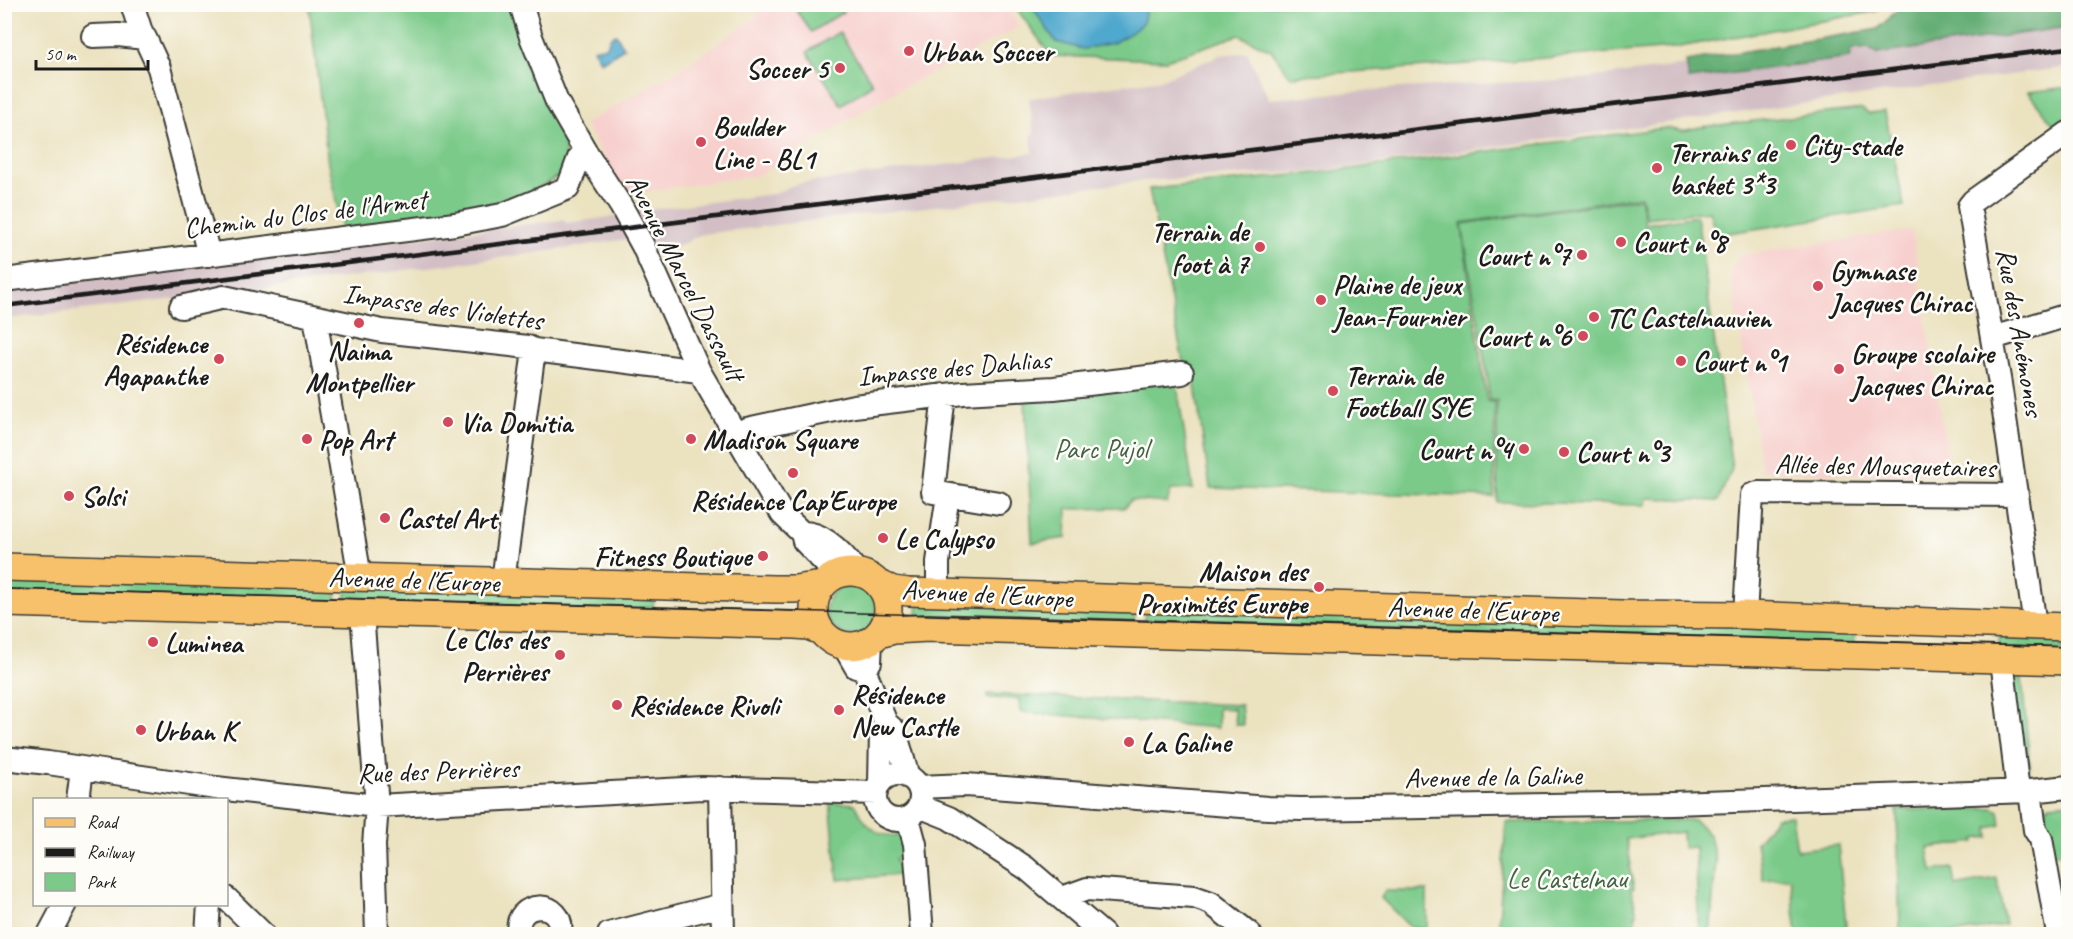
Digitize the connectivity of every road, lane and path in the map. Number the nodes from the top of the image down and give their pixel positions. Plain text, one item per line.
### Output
1 (132, 4) edge
2 (521, 4) edge
3 (93, 36) dead end
4 (143, 38) junction
5 (2068, 133) edge
6 (586, 152) junction
7 (208, 251) junction
8 (4, 280) edge
9 (182, 307) dead end
10 (2068, 315) edge
11 (315, 317) junction
12 (1993, 338) junction
13 (534, 350) junction
14 (699, 371) junction
15 (1182, 373) dead end
16 (944, 395) junction
17 (734, 434) junction
18 (948, 495) junction
19 (2017, 495) junction
20 (999, 503) dead end
21 (802, 533) junction
22 (4, 567) edge
23 (360, 577) junction
24 (868, 578) junction
25 (503, 581) junction
26 (826, 581) junction
27 (938, 593) junction
28 (4, 603) edge
29 (363, 613) junction
30 (1745, 615) junction
31 (2035, 625) junction
32 (2068, 627) edge
33 (821, 632) junction
34 (875, 638) junction
35 (844, 646) junction
36 (2001, 660) junction
37 (2068, 661) edge
38 (864, 669) junction
39 (886, 723) junction
40 (4, 758) edge
41 (82, 769) junction
42 (2068, 787) edge
43 (720, 788) junction
44 (878, 788) junction
45 (2024, 791) junction
46 (216, 794) edge
47 (914, 797) junction
48 (78, 798) edge
49 (377, 806) junction
50 (1062, 898) junction
51 (228, 900) edge
52 (722, 905) junction
53 (64, 906) edge
54 (209, 906) edge
55 (49, 934) edge
56 (207, 934) edge
57 (263, 934) edge
58 (377, 934) edge
59 (519, 934) edge
60 (560, 934) edge
61 (609, 934) edge
62 (723, 934) edge
63 (922, 934) edge
64 (1103, 934) edge
65 (1250, 934) edge
66 (2058, 934) edge

1 - 4 street
2 - 6 street, Avenue Marcel Dassault
3 - 4 street
4 - 7 street
5 - 12 street, Rue des Anémones
6 - 7 street, Chemin du Clos de l'Armet
6 - 14 street, Avenue Marcel Dassault
7 - 8 street, Chemin du Clos de l'Armet
9 - 11 street, Impasse des Violettes
10 - 12 street
11 - 13 street, Impasse des Violettes
11 - 23 street
12 - 19 street, Rue des Anémones
13 - 14 street, Impasse des Violettes
13 - 25 street
14 - 17 street, Avenue Marcel Dassault
15 - 16 street, Impasse des Dahlias
16 - 17 street, Impasse des Dahlias
16 - 18 street
17 - 21 street, Avenue Marcel Dassault
18 - 20 street
18 - 27 street
19 - 30 street, Allée des Mousquetaires
19 - 31 street, Rue des Anémones
21 - 24 street, Avenue Marcel Dassault
21 - 26 street, Avenue Marcel Dassault
22 - 23 main road, Avenue de l'Europe
23 - 25 main road, Avenue de l'Europe
24 - 26 main road
24 - 27 main road, Avenue de l'Europe
24 - 34 main road
25 - 26 main road, Avenue de l'Europe
26 - 33 main road
27 - 30 main road, Avenue de l'Europe
28 - 29 main road, Avenue de l'Europe
29 - 33 main road, Avenue de l'Europe
29 - 49 street
30 - 31 main road, Avenue de l'Europe
31 - 32 main road, Avenue de l'Europe
33 - 35 main road
34 - 35 main road
34 - 36 main road, Avenue de l'Europe
34 - 38 street
35 - 38 street
36 - 37 main road, Avenue de l'Europe
36 - 45 street
38 - 39 street
39 - 44 street
39 - 47 street
40 - 41 street, Rue des Perrières
41 - 46 street, Rue des Perrières
41 - 48 street
42 - 45 street, Avenue de la Galine
43 - 44 street, Rue des Perrières
43 - 49 street, Rue des Perrières
43 - 52 street
44 - 47 street
44 - 47 street
45 - 47 street, Avenue de la Galine
45 - 66 street
46 - 49 street, Rue des Perrières
47 - 50 street
47 - 63 street
49 - 58 street
50 - 64 street
50 - 65 street
51 - 57 street
52 - 61 street
52 - 62 street
53 - 55 street
54 - 56 street
59 - 60 street

